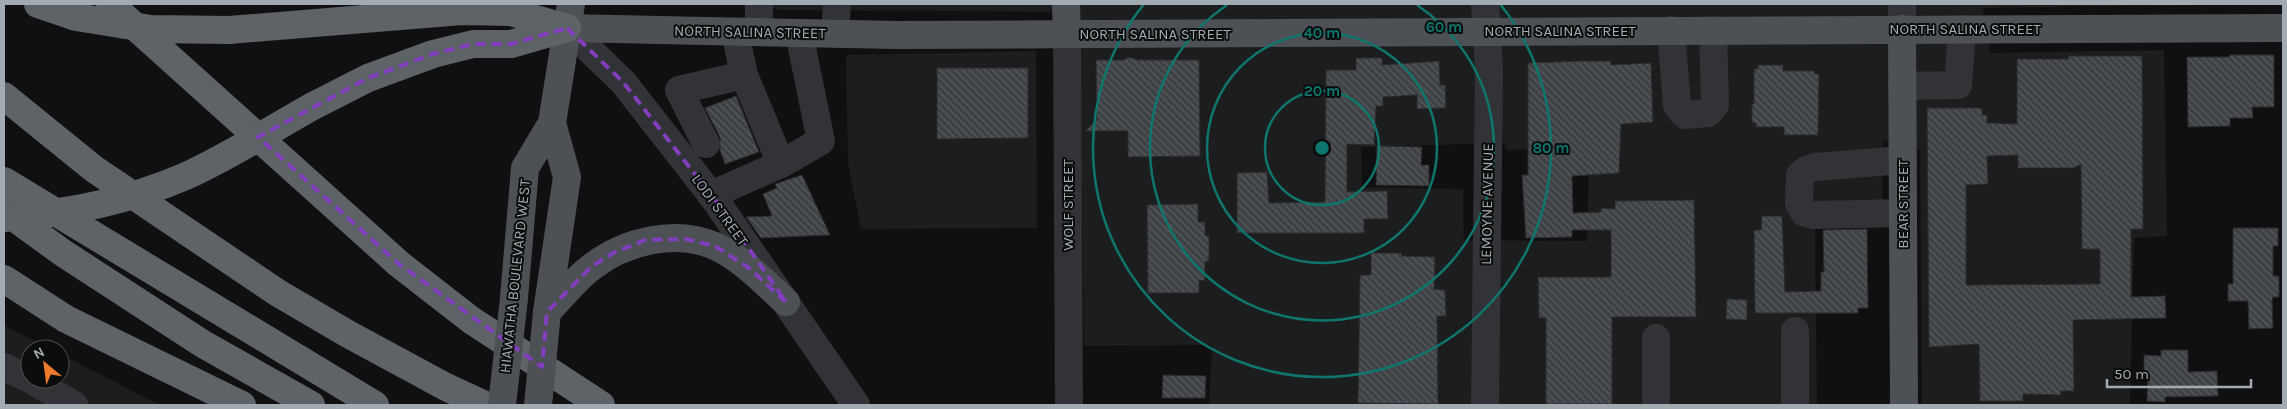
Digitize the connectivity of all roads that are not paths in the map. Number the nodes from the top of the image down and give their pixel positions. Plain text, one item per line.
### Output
1 (38, 4) edge
2 (110, 4) edge
3 (130, 4) edge
4 (759, 4) edge
5 (836, 4) edge
6 (1066, 4) edge
7 (1485, 4) edge
8 (569, 16) edge
9 (1902, 16) edge
10 (2283, 28) edge
11 (1962, 29) junction
12 (1671, 30) junction
13 (1713, 30) junction
14 (747, 32) junction
15 (1487, 32) junction
16 (799, 33) junction
17 (834, 34) junction
18 (1067, 34) junction
19 (744, 75) junction
20 (1902, 86) junction
21 (207, 90) junction
22 (4, 96) edge
23 (552, 123) junction
24 (706, 144) dead end
25 (4, 159) edge
26 (1903, 160) junction
27 (782, 164) junction
28 (4, 181) edge
29 (711, 195) junction
30 (4, 210) edge
31 (1903, 213) junction
32 (4, 218) edge
33 (4, 279) edge
34 (786, 302) junction
35 (547, 312) junction
36 (220, 313) junction
37 (1795, 331) dead end
38 (1656, 338) dead end
39 (4, 367) edge
40 (20, 374) edge
41 (47, 389) edge
42 (231, 402) edge
43 (74, 405) edge
44 (312, 405) edge
45 (375, 405) edge
46 (485, 405) edge
47 (502, 405) edge
48 (538, 405) edge
49 (601, 405) edge
50 (856, 405) edge
51 (1069, 405) edge
52 (1485, 405) edge
53 (1656, 405) edge
54 (1795, 405) edge
55 (1904, 405) edge

1 - 8 highway, bridge
2 - 21 highway
3 - 21 highway
4 - 14 street
5 - 17 street
6 - 18 main road, WOLF STREET
7 - 15 street, LEMOYNE AVENUE
8 - 14 main road, NORTH SALINA STREET
8 - 23 main road, HIAWATHA BOULEVARD WEST
8 - 29 street, LODI STREET
8 - 32 highway, bridge
9 - 11 main road, NORTH SALINA STREET
9 - 13 main road, NORTH SALINA STREET
9 - 20 main road, BEAR STREET
10 - 11 main road, NORTH SALINA STREET
11 - 20 street
12 - 13 main road, NORTH SALINA STREET
12 - 13 street
12 - 15 main road, NORTH SALINA STREET
14 - 16 main road, NORTH SALINA STREET
14 - 19 street
15 - 18 main road, NORTH SALINA STREET
15 - 52 street, LEMOYNE AVENUE
16 - 17 main road, NORTH SALINA STREET
16 - 27 street
17 - 18 main road, NORTH SALINA STREET
18 - 51 street, WOLF STREET
19 - 24 street
19 - 27 street
20 - 26 main road, BEAR STREET
21 - 49 highway
22 - 46 highway
23 - 35 main road, HIAWATHA BOULEVARD WEST
23 - 47 main road, HIAWATHA BOULEVARD WEST, bridge
25 - 36 highway
26 - 31 main road, BEAR STREET
26 - 31 street
27 - 29 street
28 - 36 highway
29 - 34 street, LODI STREET
30 - 44 highway
31 - 55 main road, BEAR STREET
33 - 42 highway
34 - 35 main road
34 - 50 street, LODI STREET
35 - 48 main road, HIAWATHA BOULEVARD WEST, bridge
36 - 45 highway
37 - 54 street
38 - 53 street
39 - 40 street
41 - 43 street

